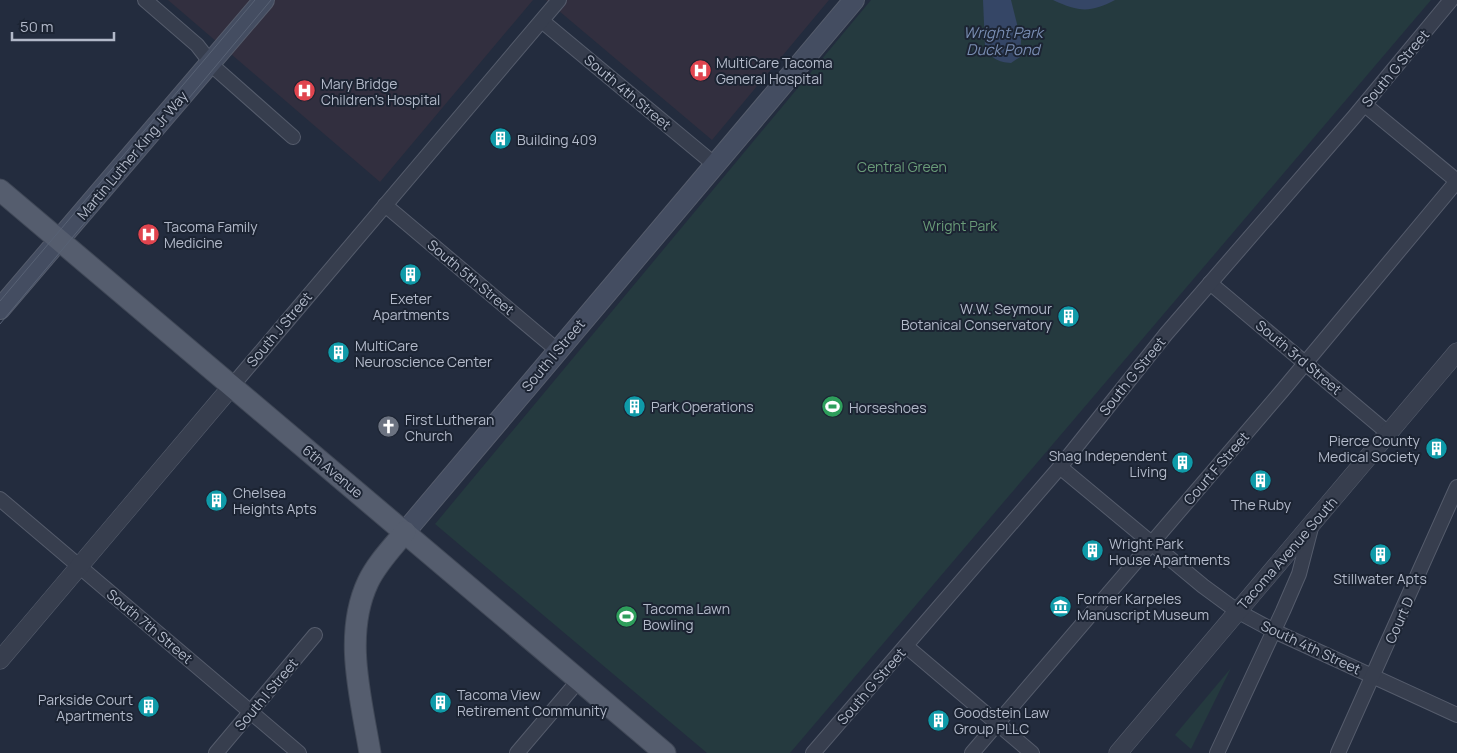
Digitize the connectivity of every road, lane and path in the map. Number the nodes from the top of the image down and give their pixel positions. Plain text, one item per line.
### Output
1 (145, 0) edge
2 (264, 0) edge
3 (559, 0) edge
4 (854, 0) edge
5 (1452, 0) edge
6 (542, 20) junction
7 (210, 62) junction
8 (1365, 105) junction
9 (293, 137) dead end
10 (714, 164) junction
11 (1457, 181) edge
12 (0, 190) edge
13 (385, 205) junction
14 (60, 242) junction
15 (1210, 283) junction
16 (0, 309) edge
17 (557, 350) junction
18 (1457, 352) edge
19 (1306, 362) junction
20 (232, 386) junction
21 (1388, 433) junction
22 (1060, 467) junction
23 (1457, 487) edge
24 (0, 499) edge
25 (1312, 524) junction
26 (405, 532) junction
27 (1152, 543) junction
28 (79, 566) junction
29 (1237, 611) junction
30 (1274, 631) junction
31 (316, 635) dead end
32 (906, 646) junction
33 (0, 660) edge
34 (1373, 675) junction
35 (579, 680) junction
36 (251, 712) junction
37 (1457, 715) edge
38 (998, 724) junction
39 (216, 753) edge
40 (299, 753) edge
41 (370, 753) edge
42 (517, 753) edge
43 (665, 753) edge
44 (813, 753) edge
45 (972, 753) edge
46 (1032, 753) edge
47 (1118, 753) edge
48 (1217, 753) edge
49 (1338, 753) edge

1 - 7 street
2 - 7 main road, Martin Luther King Jr Way
3 - 6 street, South J Street
4 - 10 main road, South I Street
5 - 8 street, South G Street
6 - 10 street, South 4th Street
6 - 13 street, South J Street
7 - 9 street
7 - 14 main road, Martin Luther King Jr Way
8 - 11 street
8 - 15 street, South G Street
10 - 17 main road, South I Street
11 - 19 street, Court F Street
12 - 14 main road, 6th Avenue
13 - 17 street, South 5th Street
13 - 20 street, South J Street
14 - 16 main road, Martin Luther King Jr Way
14 - 20 main road, 6th Avenue
15 - 19 street, South 3rd Street
15 - 22 street, South G Street
17 - 26 main road, South I Street
18 - 21 street, Tacoma Avenue South
19 - 21 street, South 3rd Street
19 - 27 street, Court F Street
20 - 26 main road, 6th Avenue
20 - 28 street, South J Street
21 - 25 street, Tacoma Avenue South
22 - 27 street, South 4th Street
22 - 32 street, South G Street
23 - 34 street, Court D
24 - 28 street, South 7th Street
25 - 29 street, Tacoma Avenue South
25 - 30 street
26 - 35 main road, 6th Avenue
26 - 41 main road, South I Street
27 - 29 street, South 4th Street
27 - 38 street, Court F Street
28 - 33 street, South J Street
28 - 36 street, South 7th Street
29 - 30 street, South 4th Street
29 - 47 street, Tacoma Avenue South
30 - 34 street, South 4th Street
30 - 48 street
31 - 36 street, South I Street
32 - 38 street
32 - 44 street, South G Street
34 - 37 street, South 4th Street
34 - 49 street, Court D
35 - 42 street
35 - 43 main road, 6th Avenue
36 - 39 street, South I Street
36 - 40 street, South 7th Street
38 - 45 street, Court F Street
38 - 46 street

